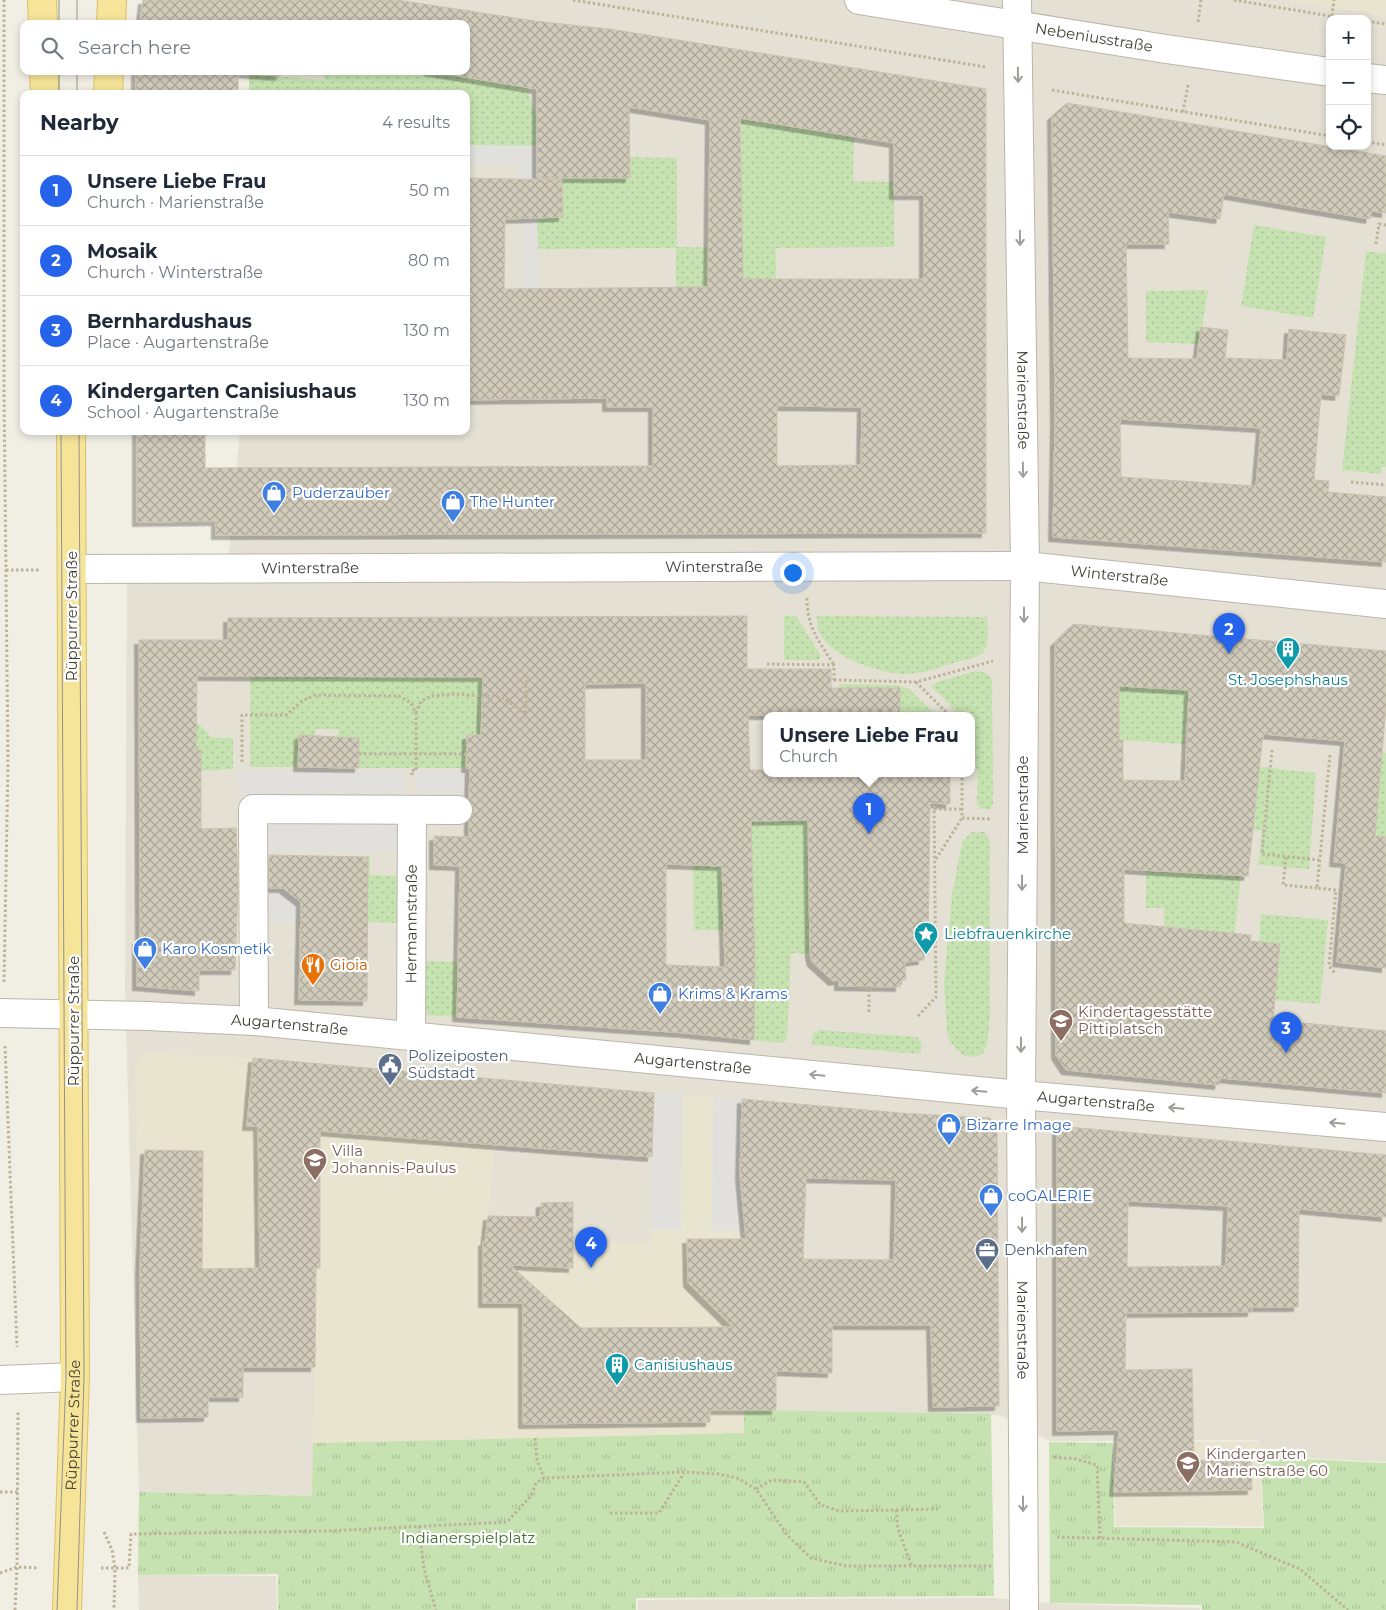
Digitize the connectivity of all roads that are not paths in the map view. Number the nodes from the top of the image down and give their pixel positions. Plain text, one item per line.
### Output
1 (42, 0) edge
2 (112, 0) edge
3 (859, 0) edge
4 (1017, 13) edge
5 (43, 20) edge
6 (111, 20) edge
7 (1326, 71) edge
8 (44, 75) edge
9 (109, 75) edge
10 (1371, 78) edge
11 (1386, 80) edge
12 (45, 90) edge
13 (108, 90) edge
14 (71, 435) edge
15 (1025, 566) junction
16 (72, 569) junction
17 (1386, 604) edge
18 (412, 810) junction
19 (458, 810) dead end
20 (2, 1013) edge
21 (73, 1014) junction
22 (254, 1022) junction
23 (411, 1036) junction
24 (1021, 1095) junction
25 (1386, 1127) edge
26 (75, 1377) junction
27 (9, 1379) edge
28 (71, 1608) edge
29 (1024, 1610) edge

1 - 5 main road
2 - 6 main road
3 - 4 street, Nebeniusstraße
4 - 7 street, Nebeniusstraße
4 -> 15 street, Marienstraße
8 - 12 main road
9 - 13 main road
10 - 11 street
14 - 16 main road, Rüppurrer Straße
15 - 16 street, Winterstraße
15 - 17 street, Winterstraße
15 -> 24 street, Marienstraße
16 - 21 main road, Rüppurrer Straße
18 - 19 street
18 - 22 street
18 - 23 street, Hermannstraße
20 - 21 street, Augartenstraße
21 - 22 street, Augartenstraße
21 - 26 main road, Rüppurrer Straße
22 - 23 street, Augartenstraße
24 -> 23 street, Augartenstraße
25 -> 24 street, Augartenstraße
24 -> 29 street, Marienstraße
26 - 27 street
26 - 28 main road, Rüppurrer Straße

